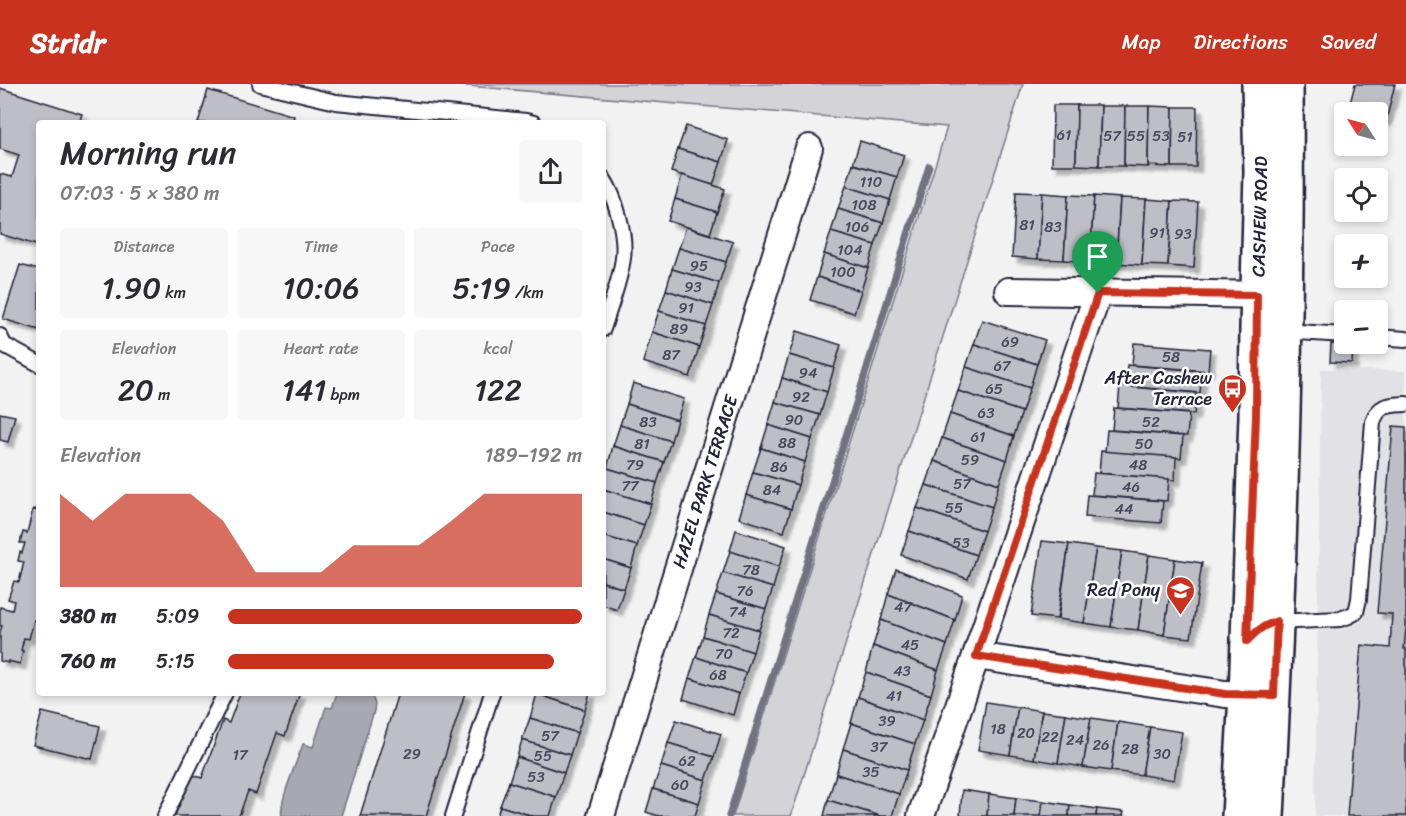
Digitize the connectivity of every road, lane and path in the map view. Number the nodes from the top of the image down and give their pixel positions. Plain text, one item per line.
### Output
1 (260, 84) edge
2 (1259, 84) edge
3 (1286, 84) edge
4 (516, 120) edge
5 (808, 148) dead end
6 (606, 183) edge
7 (1008, 291) dead end
8 (1098, 293) junction
9 (1271, 295) junction
10 (606, 319) edge
11 (1271, 330) junction
12 (1334, 334) edge
13 (0, 336) edge
14 (1388, 338) edge
15 (1406, 339) edge
16 (36, 362) edge
17 (1406, 404) edge
18 (1277, 621) junction
19 (1247, 641) junction
20 (976, 656) junction
21 (1260, 695) junction
22 (224, 696) edge
23 (491, 696) edge
24 (165, 816) edge
25 (453, 816) edge
26 (601, 816) edge
27 (921, 816) edge
28 (1239, 816) edge
29 (1267, 816) edge

1 - 4 lane
2 - 9 street, CASHEW ROAD
3 - 9 street, CASHEW ROAD
5 - 26 street, HAZEL PARK TERRACE
6 - 10 lane
7 - 8 street
8 - 9 street
8 - 20 street
9 - 11 street, CASHEW ROAD
11 - 12 lane
11 - 18 street, CASHEW ROAD
11 - 19 street, CASHEW ROAD
13 - 16 lane
14 - 15 lane
17 - 18 lane
18 - 19 lane
18 - 21 street, CASHEW ROAD
19 - 21 street, CASHEW ROAD
20 - 21 street
20 - 27 street
21 - 28 street, CASHEW ROAD
21 - 29 street, CASHEW ROAD
22 - 24 lane
23 - 25 lane

